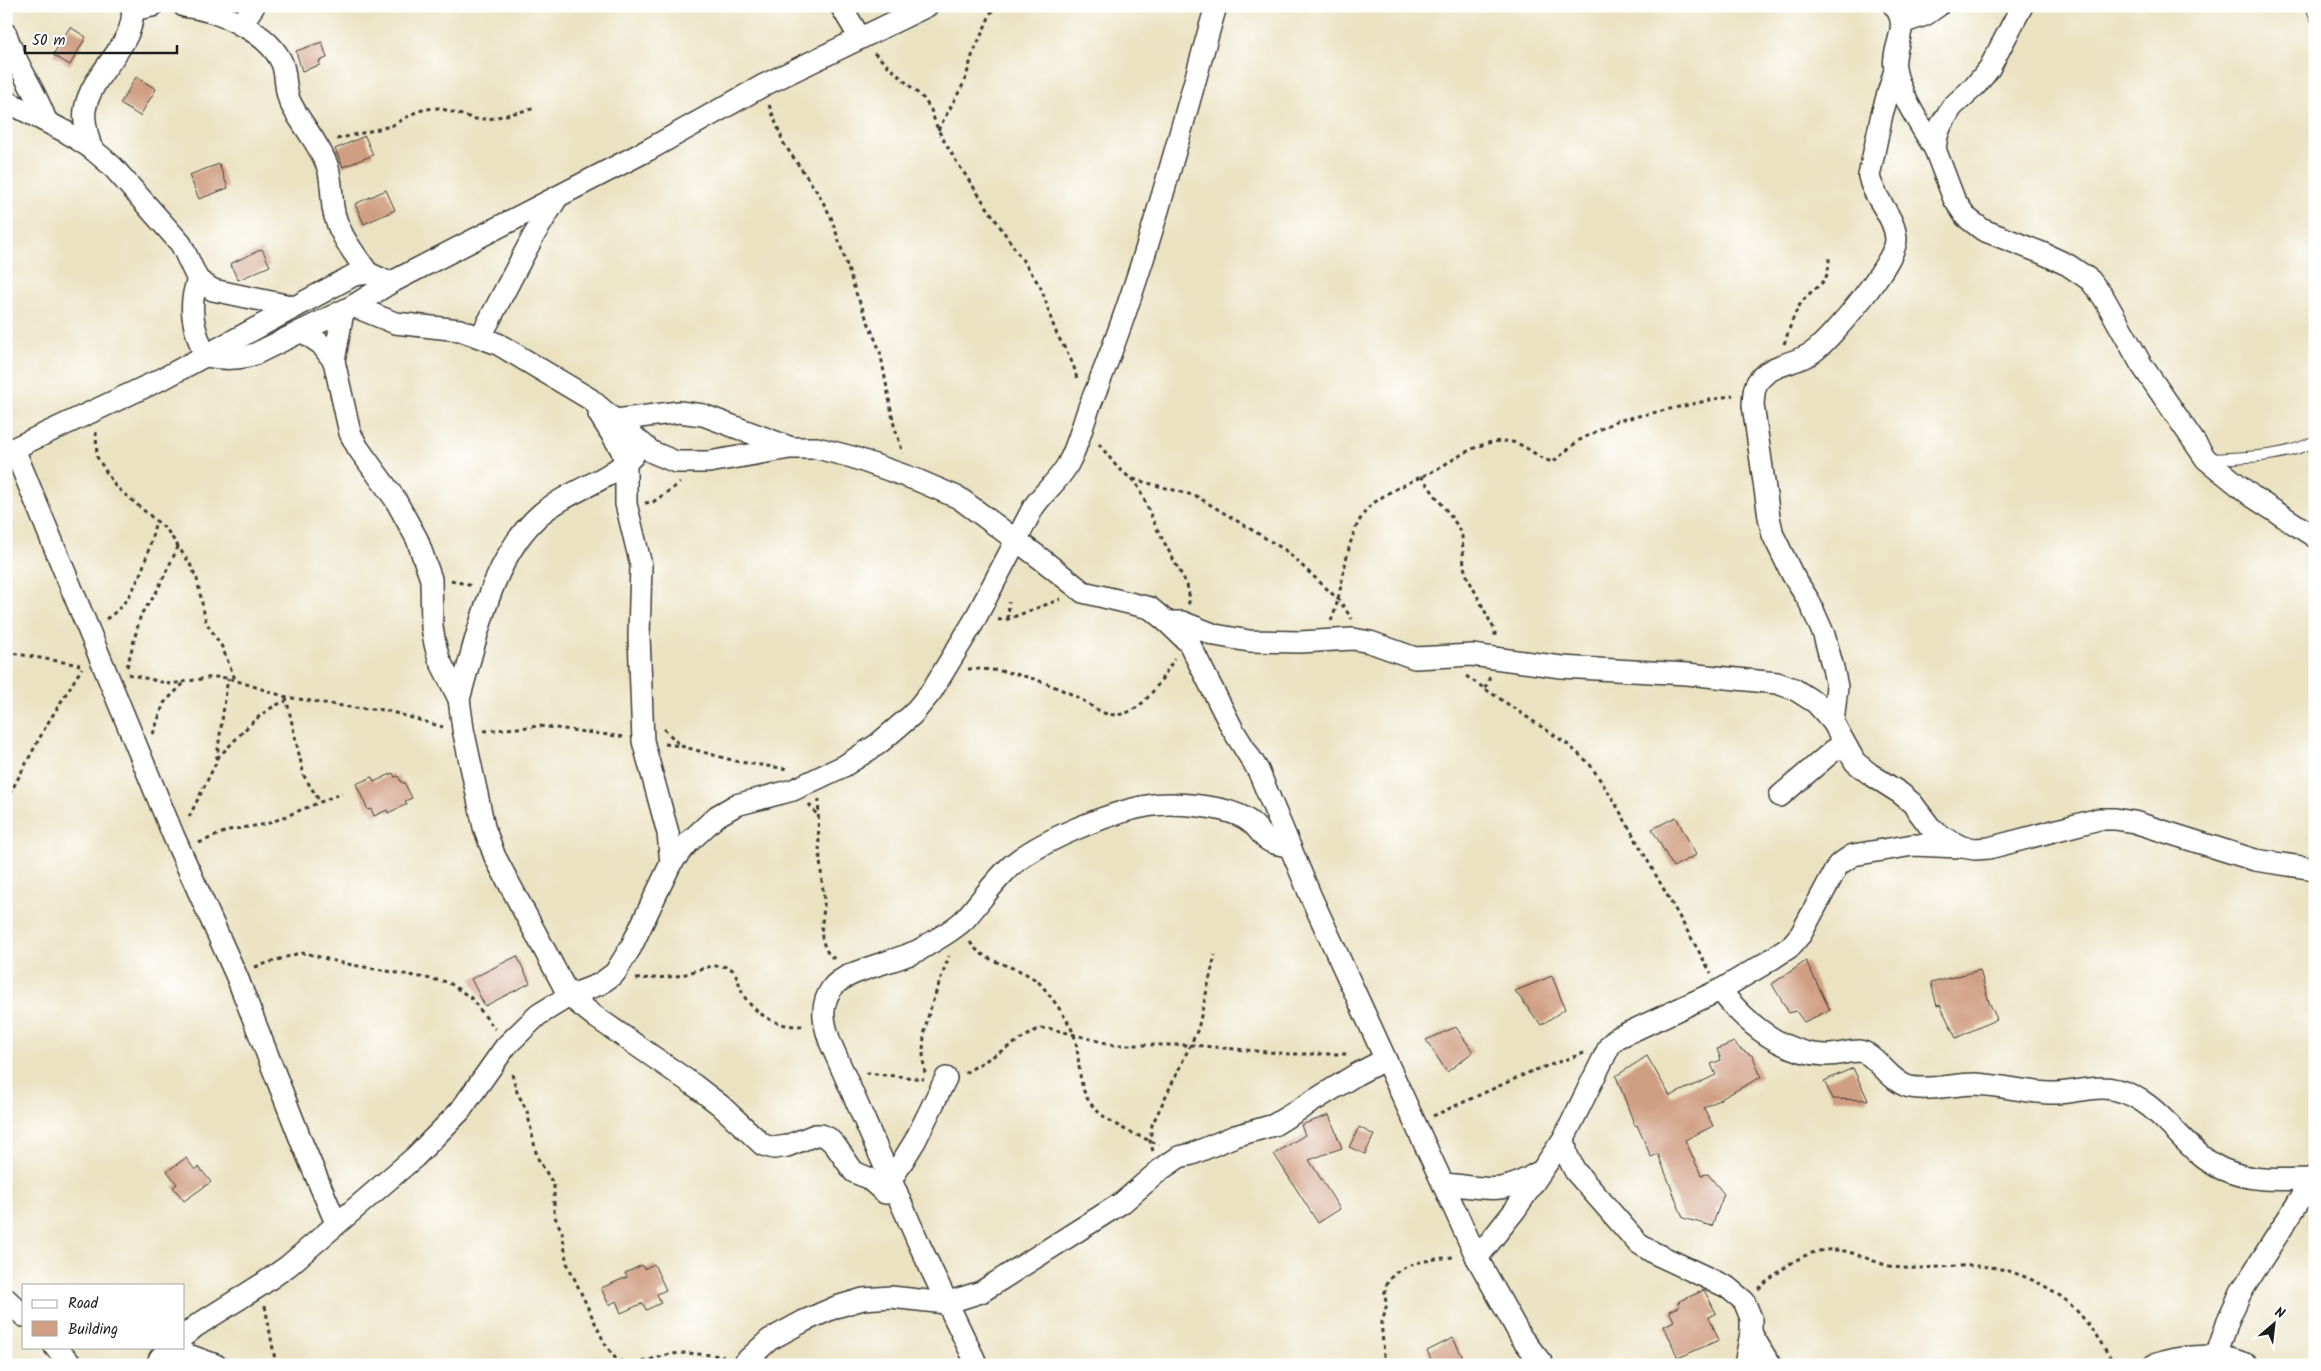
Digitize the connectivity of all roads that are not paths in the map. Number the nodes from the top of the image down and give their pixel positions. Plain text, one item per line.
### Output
1 (184, 6) edge
2 (254, 6) edge
3 (841, 6) edge
4 (927, 6) edge
5 (1216, 6) edge
6 (1938, 6) edge
7 (2022, 6) edge
8 (2311, 6) edge
9 (139, 8) edge
10 (1898, 15) edge
11 (2315, 17) edge
12 (240, 25) junction
13 (6, 34) edge
14 (860, 38) junction
15 (1895, 70) junction
16 (6, 101) edge
17 (46, 120) junction
18 (91, 148) junction
19 (1935, 149) junction
20 (557, 198) junction
21 (368, 273) junction
22 (198, 280) junction
23 (390, 283) junction
24 (295, 306) junction
25 (348, 309) junction
26 (302, 331) junction
27 (481, 336) junction
28 (205, 356) junction
29 (334, 360) junction
30 (590, 399) junction
31 (616, 420) junction
32 (2315, 442) edge
33 (644, 445) junction
34 (790, 448) junction
35 (10, 450) edge
36 (2206, 459) junction
37 (626, 463) junction
38 (2315, 537) edge
39 (1017, 542) junction
40 (1174, 622) junction
41 (460, 699) junction
42 (1833, 722) junction
43 (1846, 748) junction
44 (1780, 796) dead end
45 (1289, 846) junction
46 (1962, 847) junction
47 (671, 863) junction
48 (2315, 869) edge
49 (1720, 990) junction
50 (569, 996) junction
51 (1384, 1059) junction
52 (936, 1079) road end
53 (1564, 1138) junction
54 (1540, 1171) junction
55 (1575, 1171) junction
56 (2314, 1178) edge
57 (1444, 1184) junction
58 (894, 1186) junction
59 (336, 1223) junction
60 (1476, 1258) junction
61 (6, 1299) edge
62 (946, 1303) junction
63 (22, 1314) edge
64 (1751, 1333) junction
65 (185, 1338) edge
66 (56, 1348) edge
67 (170, 1349) edge
68 (2216, 1357) junction
69 (744, 1362) edge
70 (72, 1365) edge
71 (216, 1365) edge
72 (977, 1365) edge
73 (1543, 1365) edge
74 (1745, 1365) edge
75 (1770, 1365) edge
76 (2154, 1365) edge
77 (2247, 1365) edge

1 - 12 street
2 - 12 street
3 - 14 street
4 - 14 street
5 - 39 street
6 - 10 street
7 - 19 street
8 - 11 lane
9 - 18 street
10 - 15 street
12 - 21 street
13 - 17 street
14 - 20 street
15 - 19 street
15 - 42 street
16 - 17 street
17 - 18 street
18 - 22 street
19 - 36 street
20 - 23 street
20 - 27 street
21 - 23 street
21 - 24 street
22 - 24 street
22 - 28 street
23 - 25 street
24 - 28 street
25 - 26 street
25 - 27 street
25 - 29 street
26 - 28 street
26 - 29 street
27 - 30 street
28 - 35 street
29 - 41 street
30 - 31 street
30 - 37 street
31 - 33 street
31 - 34 street
32 - 36 lane
33 - 34 street
33 - 37 street
34 - 39 street
35 - 59 street
36 - 38 street
37 - 41 street
37 - 47 street
39 - 40 street
39 - 47 street
40 - 42 street
40 - 45 street
41 - 50 street
42 - 43 street
43 - 44 street
43 - 46 street
45 - 51 street
45 - 58 street
46 - 48 street
46 - 49 street
47 - 50 street
49 - 53 street
49 - 56 street
50 - 58 street
50 - 59 street
51 - 57 street
51 - 62 street
52 - 58 street
53 - 54 street
53 - 55 street
54 - 55 street
54 - 57 street
54 - 60 street
55 - 64 street
56 - 68 street
57 - 60 street
58 - 62 street
59 - 65 street
60 - 73 street
61 - 63 street
62 - 69 street
62 - 72 street
64 - 74 street
64 - 75 street
66 - 70 street
67 - 71 street
68 - 76 street
68 - 77 street

